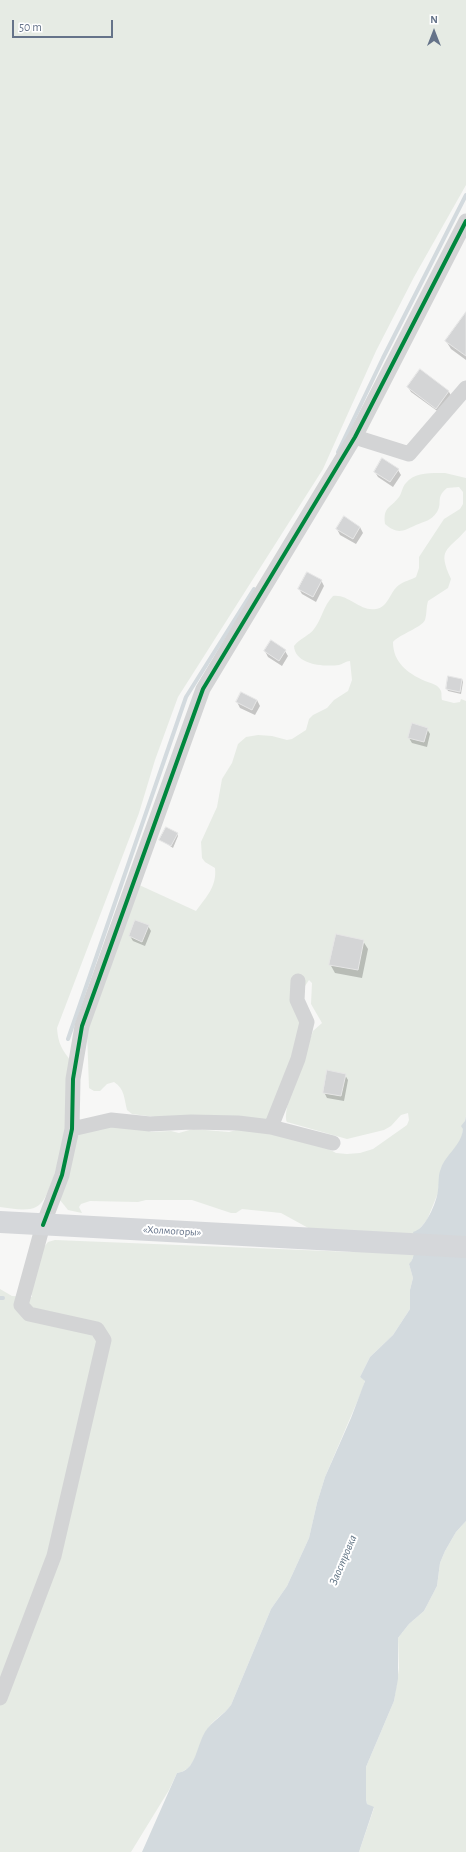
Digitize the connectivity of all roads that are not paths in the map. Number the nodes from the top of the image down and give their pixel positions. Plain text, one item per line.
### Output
1 (466, 221) edge
2 (466, 388) edge
3 (355, 436) junction
4 (298, 981) dead end
5 (271, 1127) junction
6 (72, 1129) junction
7 (333, 1143) dead end
8 (0, 1222) edge
9 (43, 1225) junction
10 (466, 1247) edge
11 (0, 1698) edge

1 - 3 street
2 - 3 street
3 - 6 street
4 - 5 street
5 - 6 street
5 - 7 street
6 - 9 street
8 - 9 highway, «Холмогоры»
9 - 10 highway, «Холмогоры»
9 - 11 street

